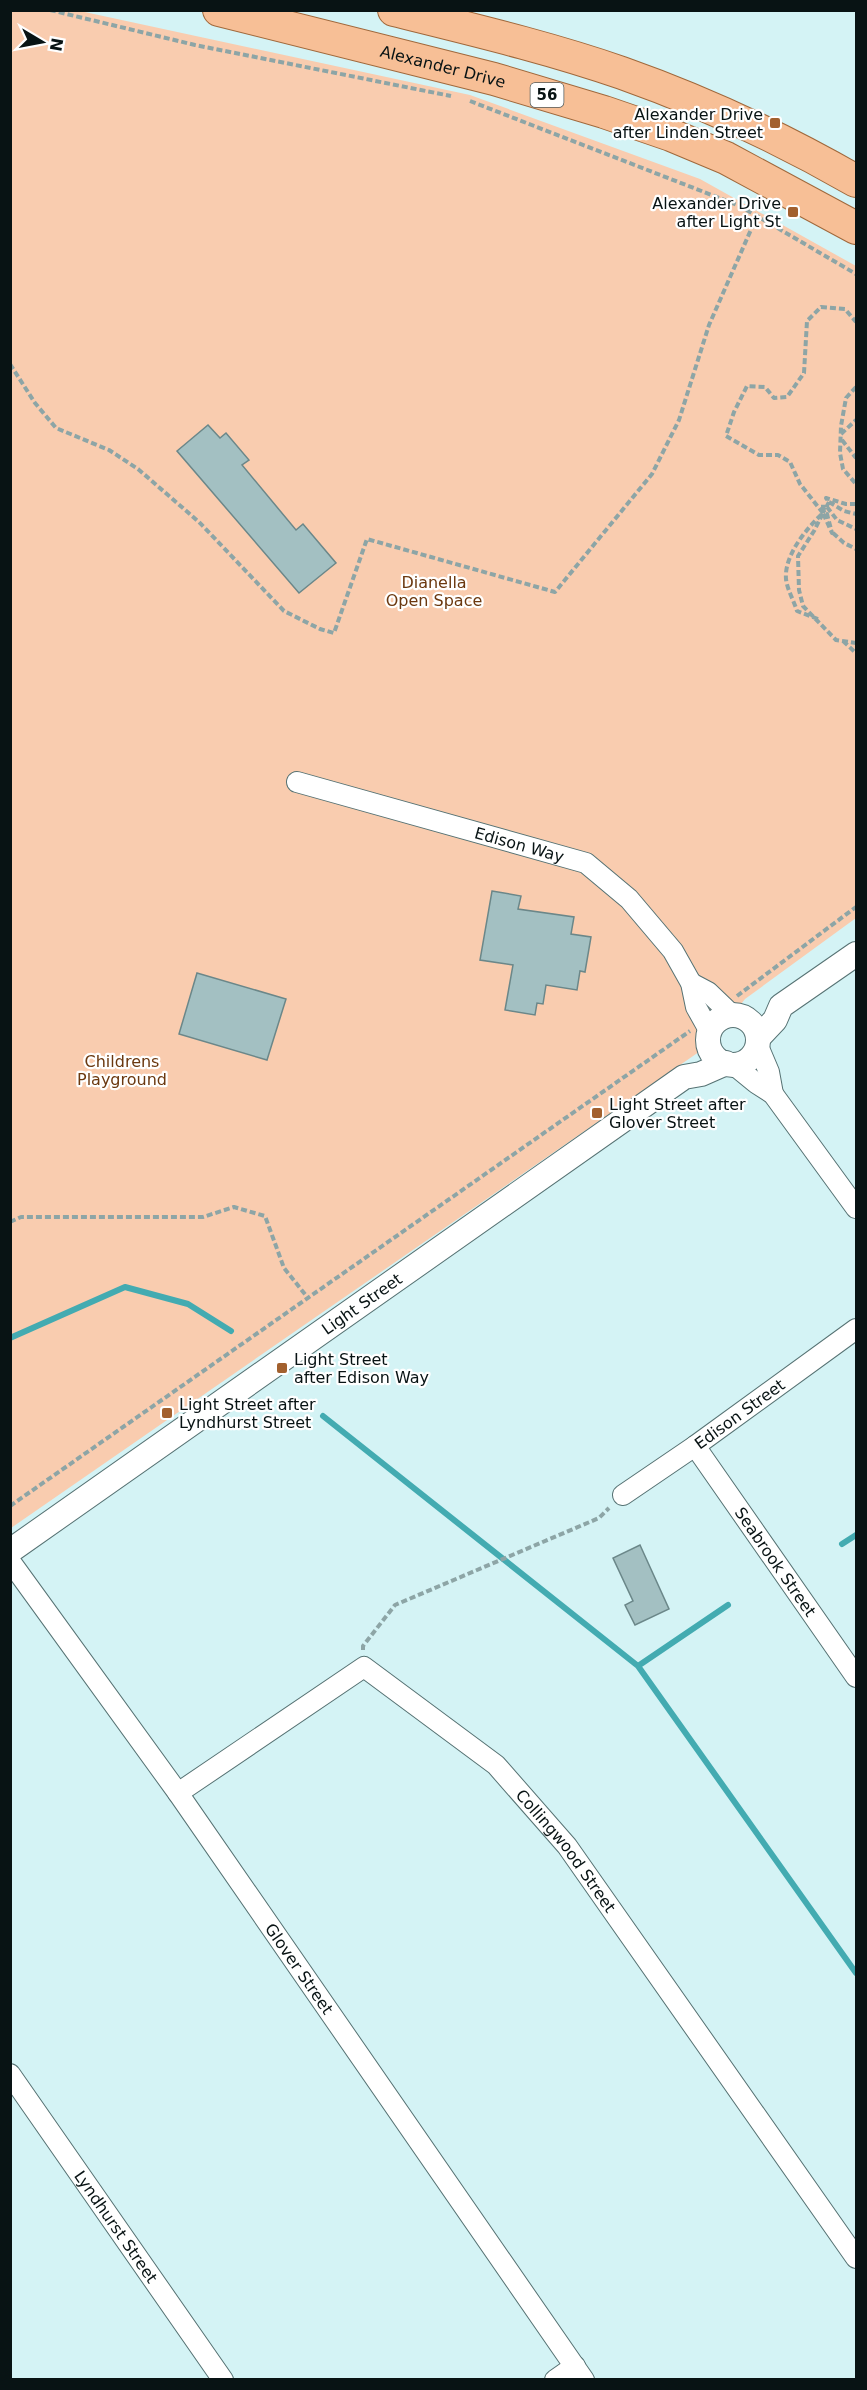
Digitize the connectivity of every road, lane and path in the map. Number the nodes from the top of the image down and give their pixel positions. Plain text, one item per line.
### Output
1 (50, 10) edge
2 (219, 10) edge
3 (394, 10) edge
4 (252, 14) edge
5 (455, 97) dead end
6 (466, 99) dead end
7 (856, 181) edge
8 (757, 216) junction
9 (856, 228) edge
10 (856, 274) edge
11 (856, 322) edge
12 (10, 364) edge
13 (856, 387) edge
14 (856, 420) edge
15 (841, 437) junction
16 (856, 458) edge
17 (856, 484) edge
18 (828, 500) junction
19 (856, 504) edge
20 (827, 507) junction
21 (823, 513) junction
22 (856, 514) edge
23 (856, 529) edge
24 (856, 549) edge
25 (818, 619) junction
26 (842, 640) junction
27 (856, 643) edge
28 (856, 653) edge
29 (297, 782) dead end
30 (856, 907) edge
31 (856, 954) edge
32 (691, 983) junction
33 (780, 1006) junction
34 (732, 1012) junction
35 (708, 1032) junction
36 (758, 1042) junction
37 (730, 1064) junction
38 (684, 1077) junction
39 (774, 1094) junction
40 (856, 1208) edge
41 (10, 1222) edge
42 (308, 1298) junction
43 (856, 1329) edge
44 (695, 1446) junction
45 (623, 1495) joint
46 (10, 1506) edge
47 (10, 1551) edge
48 (10, 1561) edge
49 (364, 1667) junction
50 (856, 1677) edge
51 (178, 1793) junction
52 (10, 2074) edge
53 (856, 2258) edge
54 (579, 2373) edge
55 (223, 2379) edge
56 (555, 2379) edge

1 - 5 path
2 - 4 main road, Alexander Drive / 56
3 - 7 main road
4 - 9 main road, Alexander Drive / 56
6 - 8 path
8 - 10 path
8 - 12 path
11 - 21 path
13 - 15 path
14 - 15 path
15 - 16 path
15 - 17 path
18 - 19 path
18 - 20 path
18 - 22 path
20 - 21 path
20 - 23 path
21 - 24 path
21 - 25 path
21 - 25 path
25 - 26 path
26 - 27 path
26 - 28 path
29 - 32 street, Edison Way
30 - 34 path
31 - 33 street
32 - 34 street, Edison Way
32 - 35 street, Edison Way
33 - 34 street
33 - 36 street
34 - 35 street
34 - 36 street
35 - 37 street
35 - 38 street, Light Street
35 - 42 path
36 - 37 street
36 - 39 street
37 - 38 street, Light Street
37 - 39 street
38 - 47 street, Light Street
39 - 40 street
41 - 42 path
42 - 46 path
43 - 44 street, Edison Street
44 - 45 street, Edison Street
44 - 50 street, Seabrook Street
45 - 49 path
48 - 51 street, Glover Street
49 - 51 street
49 - 53 street, Collingwood Street
51 - 54 street, Glover Street
52 - 55 street, Lyndhurst Street
54 - 56 street

